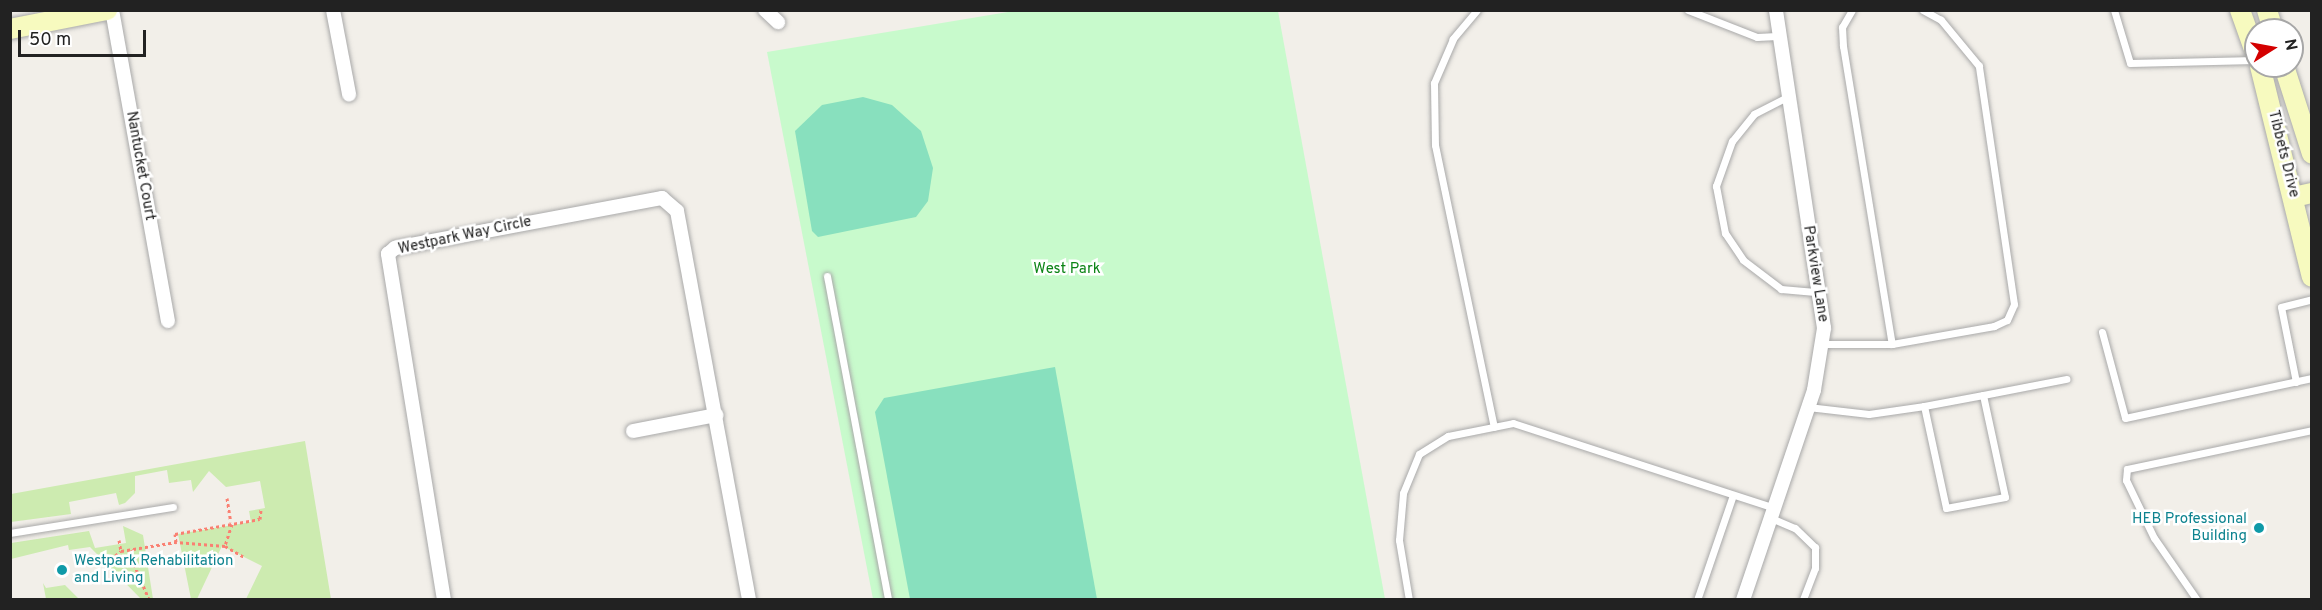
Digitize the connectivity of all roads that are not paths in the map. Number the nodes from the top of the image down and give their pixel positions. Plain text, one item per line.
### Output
1 (107, 10) edge
2 (112, 10) edge
3 (333, 10) edge
4 (765, 10) edge
5 (1477, 10) edge
6 (1688, 10) edge
7 (1776, 10) edge
8 (1851, 10) edge
9 (1923, 10) edge
10 (2114, 10) edge
11 (778, 22) dead end
12 (10, 29) edge
13 (1777, 36) junction
14 (2244, 60) edge
15 (2264, 78) edge
16 (2288, 78) edge
17 (349, 94) dead end
18 (1787, 97) junction
19 (2312, 154) edge
20 (2303, 195) edge
21 (827, 276) dead end
22 (2312, 277) edge
23 (1818, 292) junction
24 (2312, 299) edge
25 (168, 321) dead end
26 (2102, 332) dead end
27 (1821, 344) junction
28 (1892, 344) junction
29 (2066, 378) dead end
30 (2312, 378) edge
31 (2296, 382) junction
32 (1983, 395) junction
33 (1808, 406) junction
34 (1924, 406) junction
35 (716, 415) junction
36 (1494, 427) junction
37 (2312, 430) edge
38 (633, 431) dead end
39 (1732, 498) junction
40 (173, 507) dead end
41 (1772, 513) junction
42 (10, 533) edge
43 (444, 600) edge
44 (749, 600) edge
45 (888, 600) edge
46 (1409, 600) edge
47 (1697, 600) edge
48 (1743, 600) edge
49 (1803, 600) edge
50 (2197, 600) edge

1 - 12 street
2 - 25 street, Nantucket Court
3 - 17 street
4 - 11 street
5 - 36 lane
6 - 13 lane
7 - 13 street, Parkview Lane
8 - 28 lane
9 - 28 lane
10 - 14 lane
13 - 18 street, Parkview Lane
15 - 20 street, Tibbets Drive
16 - 19 street, Tibbets Drive
18 - 23 street, Parkview Lane
18 - 23 lane
20 - 22 street, Tibbets Drive
21 - 45 lane
23 - 27 street, Parkview Lane
24 - 31 lane
26 - 31 lane
27 - 28 lane
27 - 33 street, Parkview Lane
29 - 32 lane
30 - 31 lane
32 - 34 lane
32 - 34 lane
33 - 34 lane
33 - 41 street, Parkview Lane
35 - 38 street
35 - 43 street, Westpark Way Circle
35 - 44 street, Westpark Way Circle
36 - 39 lane
36 - 46 lane
37 - 50 lane
39 - 41 lane
39 - 47 lane
40 - 42 lane
41 - 48 street, Parkview Lane
41 - 49 lane

